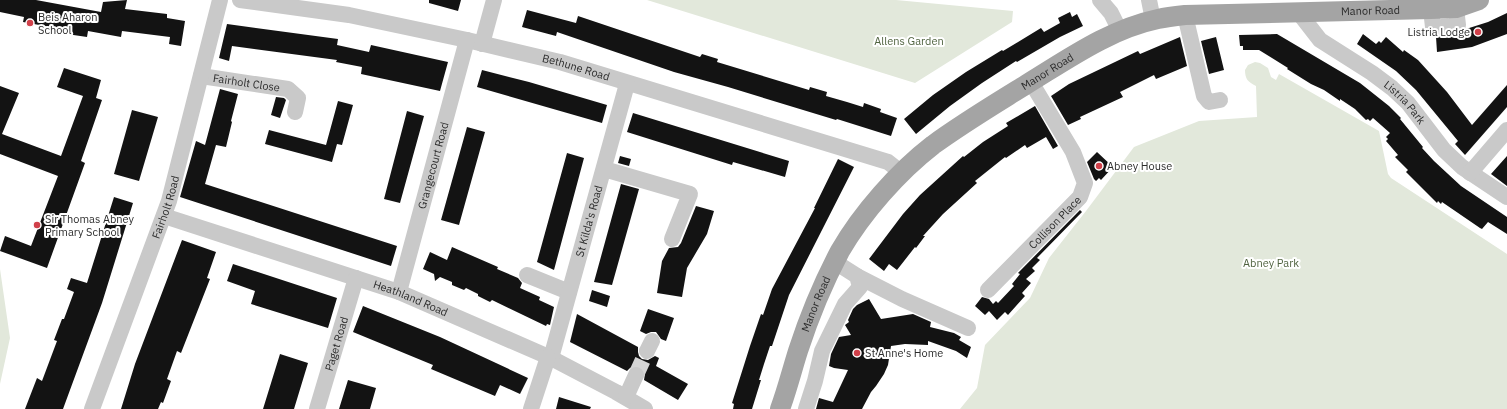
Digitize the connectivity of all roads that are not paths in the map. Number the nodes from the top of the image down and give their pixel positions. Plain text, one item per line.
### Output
1 (220, 0) edge
2 (240, 0) edge
3 (494, 0) edge
4 (1100, 0) edge
5 (1149, 0) edge
6 (1479, 0) edge
7 (1299, 13) junction
8 (1185, 15) junction
9 (1153, 20) junction
10 (1120, 30) junction
11 (475, 42) junction
12 (201, 76) junction
13 (1030, 82) junction
14 (627, 84) junction
15 (1220, 100) dead end
16 (295, 112) dead end
17 (1507, 130) edge
18 (604, 169) junction
19 (902, 173) junction
20 (1470, 173) junction
21 (1507, 197) edge
22 (164, 216) junction
23 (672, 239) dead end
24 (835, 262) junction
25 (527, 275) dead end
26 (857, 276) junction
27 (356, 278) junction
28 (988, 290) dead end
29 (399, 292) junction
30 (569, 292) junction
31 (968, 328) dead end
32 (549, 358) junction
33 (636, 375) tunnel mouth
34 (626, 397) junction
35 (92, 409) edge
36 (317, 409) edge
37 (531, 409) edge
38 (645, 409) edge
39 (780, 409) edge
40 (806, 409) edge

1 - 12 street, Fairholt Road
2 - 11 street, Bethune Road
3 - 11 street, Grangecourt Road
4 - 10 street
5 - 9 street
6 - 7 main road, Manor Road
7 - 8 main road, Manor Road
7 - 20 street, Listria Park
8 - 9 main road, Manor Road
8 - 15 street
9 - 10 main road, Manor Road
10 - 13 main road, Manor Road
11 - 14 street, Bethune Road
11 - 29 street, Grangecourt Road
12 - 16 street, Fairholt Close
12 - 22 street, Fairholt Road
13 - 19 main road, Manor Road
13 - 28 street, Collison Place
14 - 18 street, St Kilda's Road
14 - 19 street, Bethune Road
17 - 20 street
18 - 23 street
18 - 30 street, St Kilda's Road
19 - 24 main road, Manor Road
20 - 21 street, Listria Park
22 - 27 street, Heathland Road
22 - 35 street, Fairholt Road
24 - 26 street
24 - 39 main road, Manor Road
25 - 30 street
26 - 31 street
26 - 40 street
27 - 29 street, Heathland Road
27 - 36 street, Paget Road
29 - 32 street, Heathland Road
30 - 32 street, St Kilda's Road
32 - 34 street, Heathland Road
32 - 37 street, St Kilda's Road
33 - 34 street
34 - 38 street, Heathland Road

